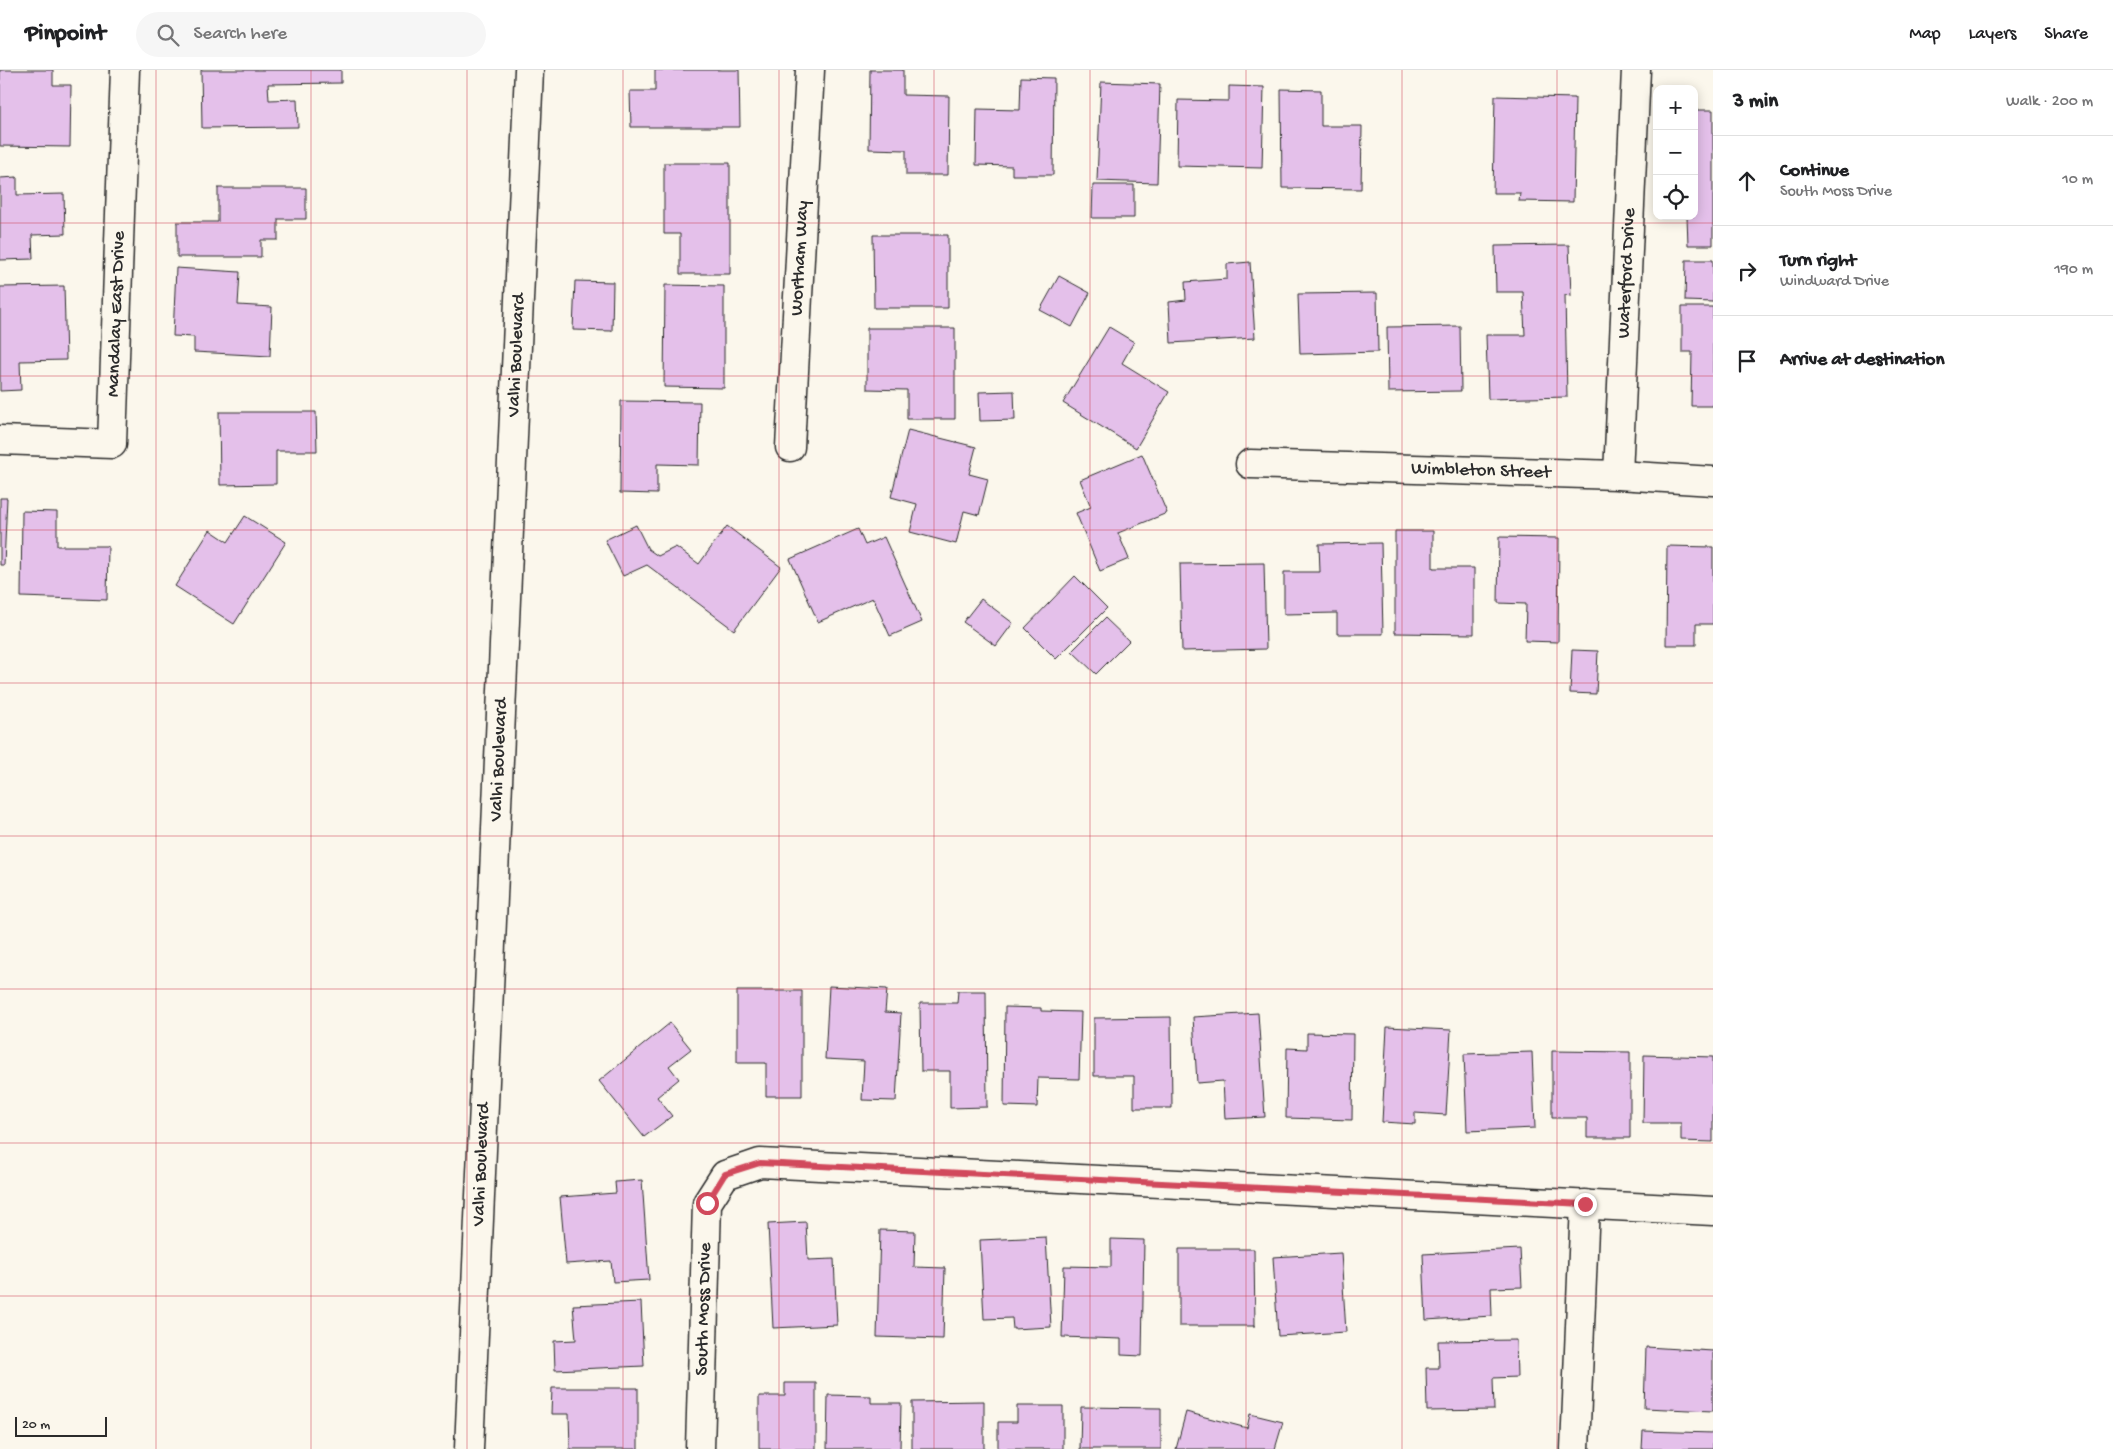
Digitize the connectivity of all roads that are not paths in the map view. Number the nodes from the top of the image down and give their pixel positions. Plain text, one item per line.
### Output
1 (125, 70) edge
2 (529, 70) edge
3 (810, 70) edge
4 (1636, 70) edge
5 (0, 440) edge
6 (790, 447) dead end
7 (1250, 464) dead end
8 (1618, 475) junction
9 (1713, 480) edge
10 (1585, 1204) junction
11 (1713, 1211) edge
12 (469, 1449) edge
13 (700, 1449) edge
14 (1575, 1449) edge

1 - 5 street, Mandalay East Drive
2 - 12 street, Valhi Boulevard
3 - 6 street, Wortham Way
4 - 8 street, Waterford Drive
7 - 8 street, Wimbleton Street
8 - 9 street, Wimbleton Street
10 - 11 street
10 - 13 street, South Moss Drive
10 - 14 street

